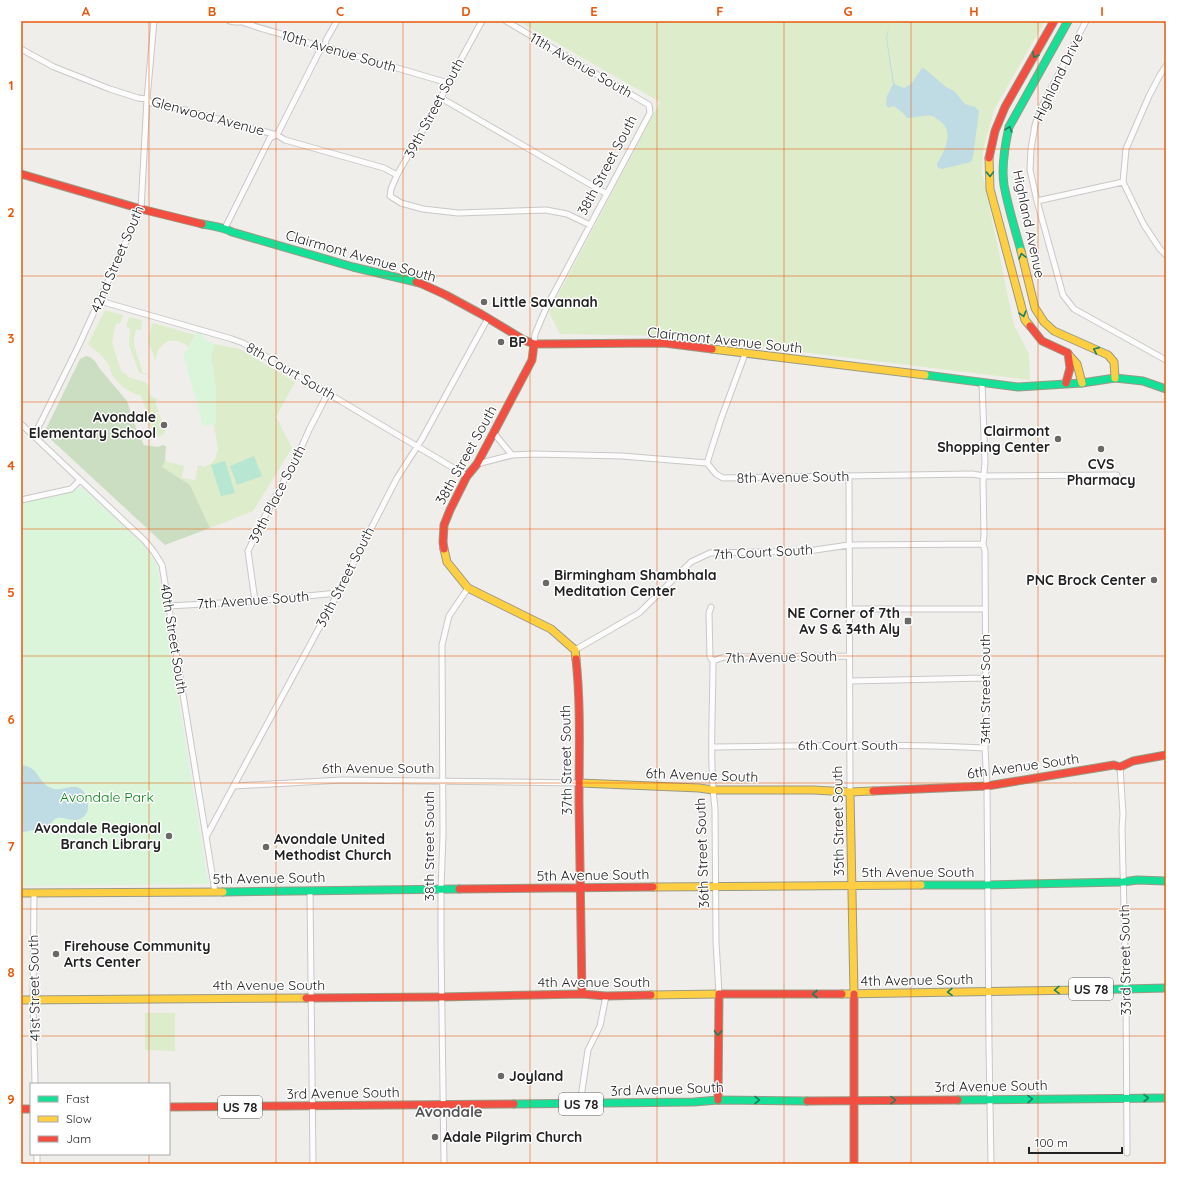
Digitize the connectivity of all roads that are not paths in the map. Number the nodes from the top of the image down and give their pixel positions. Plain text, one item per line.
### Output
1 (154, 21) edge
2 (230, 21) edge
3 (243, 21) edge
4 (337, 21) edge
5 (482, 21) edge
6 (506, 21) edge
7 (1054, 21) edge
8 (1068, 21) edge
9 (1086, 21) edge
10 (321, 48) junction
11 (21, 49) edge
12 (1166, 66) edge
13 (448, 83) junction
14 (441, 98) junction
15 (148, 99) junction
16 (650, 114) joint
17 (277, 134) junction
18 (21, 174) edge
19 (398, 175) junction
20 (1123, 182) junction
21 (607, 194) junction
22 (1037, 201) junction
23 (141, 209) junction
24 (590, 225) junction
25 (225, 228) junction
26 (1166, 255) edge
27 (100, 300) junction
28 (488, 318) junction
29 (534, 344) junction
30 (1068, 353) junction
31 (745, 354) junction
32 (1166, 360) edge
33 (1115, 378) junction
34 (982, 383) junction
35 (1082, 383) junction
36 (1066, 384) junction
37 (1166, 389) edge
38 (328, 393) junction
39 (21, 424) edge
40 (493, 432) junction
41 (34, 436) junction
42 (417, 445) junction
43 (512, 455) junction
44 (707, 463) junction
45 (476, 464) junction
46 (1117, 475) dead end
47 (467, 476) junction
48 (984, 476) junction
49 (849, 477) junction
50 (80, 480) junction
51 (21, 500) edge
52 (983, 544) junction
53 (849, 545) junction
54 (468, 588) junction
55 (338, 593) junction
56 (254, 601) junction
57 (169, 606) junction
58 (711, 607) dead end
59 (849, 609) junction
60 (985, 609) junction
61 (575, 650) junction
62 (849, 656) junction
63 (714, 660) junction
64 (985, 678) junction
65 (850, 681) junction
66 (850, 745) junction
67 (712, 747) junction
68 (984, 748) junction
69 (1166, 755) edge
70 (1120, 767) junction
71 (442, 781) junction
72 (580, 783) junction
73 (234, 786) junction
74 (987, 786) junction
75 (713, 790) junction
76 (850, 792) junction
77 (206, 837) junction
78 (1166, 881) edge
79 (1124, 882) junction
80 (853, 885) junction
81 (987, 885) junction
82 (716, 886) junction
83 (580, 888) junction
84 (441, 889) junction
85 (310, 890) junction
86 (215, 892) junction
87 (21, 893) edge
88 (34, 893) junction
89 (1166, 988) edge
90 (1126, 989) junction
91 (989, 991) junction
92 (582, 994) junction
93 (719, 994) junction
94 (854, 994) junction
95 (606, 996) junction
96 (441, 997) junction
97 (311, 998) junction
98 (21, 1000) edge
99 (33, 1000) junction
100 (36, 1083) edge
101 (1126, 1098) junction
102 (1166, 1098) edge
103 (991, 1099) junction
104 (718, 1100) junction
105 (854, 1101) junction
106 (580, 1104) junction
107 (444, 1105) junction
108 (312, 1106) junction
109 (170, 1108) edge
110 (1127, 1153) dead end
111 (313, 1164) edge
112 (444, 1164) edge
113 (854, 1164) edge
114 (992, 1164) edge

1 - 15 street, 42nd Street South
2 - 3 street, 10th Avenue South
3 - 10 street, 10th Avenue South
4 - 10 street
5 - 13 street, 39th Street South
6 - 16 street, 11th Avenue South
7 -> 30 street, Highland Avenue
33 -> 8 street, Highland Avenue
9 - 22 street, Highland Drive
10 - 13 street, 10th Avenue South
10 - 17 street
11 - 15 street, Glenwood Avenue
12 - 20 street
13 - 14 street, 39th Street South
14 - 19 street, 39th Street South
14 - 21 street
15 - 17 street, Glenwood Avenue
15 - 23 street, 42nd Street South
16 - 21 street, 38th Street South
17 - 19 street, Glenwood Avenue
17 - 25 street
18 - 23 street, Clairmont Avenue South
19 - 24 street, 39th Street South
20 - 22 street
20 - 26 street
21 - 24 street, 38th Street South
22 - 32 street, Highland Drive
23 - 25 street, Clairmont Avenue South
23 - 27 street, 42nd Street South
24 - 29 street, 38th Street South
25 - 28 street, Clairmont Avenue South
27 - 38 street, 8th Court South
27 - 41 street, 42nd Street South
28 - 29 street, Clairmont Avenue South
28 - 42 street, 39th Street South
29 - 31 street, Clairmont Avenue South
29 - 40 street, 38th Street South
30 - 35 street
30 - 36 street
31 - 34 street, Clairmont Avenue South
31 - 44 street
33 - 35 street, Clairmont Avenue South
33 - 37 street, Clairmont Avenue South
34 - 36 street, Clairmont Avenue South
34 - 48 street, 34th Street South
35 - 36 street, Clairmont Avenue South
38 - 42 street, 8th Court South
38 - 56 street, 39th Place South
39 - 41 street, 40th Street South
40 - 43 street
40 - 45 street, 38th Street South
41 - 50 street, 40th Street South
42 - 47 street, 8th Court South
42 - 55 street, 39th Street South
43 - 44 street
43 - 45 street
44 - 49 street, 8th Avenue South
45 - 47 street, 38th Street South
46 - 48 street, 8th Avenue South
47 - 54 street, 38th Street South
48 - 49 street, 8th Avenue South
48 - 52 street, 34th Street South
49 - 53 street, 35th Street South
50 - 51 street
50 - 57 street, 40th Street South
52 - 53 street, 7th Court South
52 - 60 street, 34th Street South
53 - 59 street, 35th Street South
53 - 61 street, 7th Court South
54 - 61 street
54 - 71 street, 38th Street South
55 - 56 street, 7th Avenue South
55 - 73 street, 39th Street South
56 - 57 street, 7th Avenue South
57 - 77 street, 40th Street South
58 - 63 street, 36th Street South
59 - 60 street
59 - 62 street, 35th Street South
60 - 64 street, 34th Street South
61 - 72 street, 37th Street South
62 - 63 street, 7th Avenue South
62 - 65 street, 35th Street South
63 - 67 street, 36th Street South
64 - 65 street
64 - 68 street, 34th Street South
65 - 66 street, 35th Street South
66 - 67 street, 6th Court South
66 - 68 street, 6th Court South
66 - 76 street, 35th Street South
67 - 75 street, 36th Street South
68 - 74 street, 34th Street South
69 - 70 street, 6th Avenue South
70 - 74 street, 6th Avenue South
70 - 79 street, 33rd Street South
71 - 72 street, 6th Avenue South
71 - 73 street, 6th Avenue South
71 - 84 street, 38th Street South
72 - 75 street, 6th Avenue South
72 - 83 street, 37th Street South
73 - 77 street, 39th Street South
74 - 76 street, 6th Avenue South
74 - 81 street, 34th Street South
75 - 76 street, 6th Avenue South
75 - 82 street, 36th Street South
76 - 80 street, 35th Street South
77 - 86 street, 40th Street South
78 - 79 street, 5th Avenue South
79 - 81 street, 5th Avenue South
79 - 90 street, 33rd Street South
80 - 81 street, 5th Avenue South
80 - 82 street, 5th Avenue South
80 - 94 street, 35th Street South
81 - 91 street, 34th Street South
82 - 83 street, 5th Avenue South
82 - 93 street, 36th Street South
83 - 84 street, 5th Avenue South
83 - 92 street, 37th Street South
84 - 85 street, 5th Avenue South
84 - 96 street, 38th Street South
85 - 86 street, 5th Avenue South
85 - 97 street
86 - 88 street, 5th Avenue South
87 - 88 street, 5th Avenue South
88 - 99 street, 41st Street South
89 - 90 street, 4th Avenue South / US 78
90 -> 91 street, 4th Avenue South / US 78
90 - 101 street, 33rd Street South
91 -> 94 street, 4th Avenue South / US 78
91 - 103 street, 34th Street South
92 - 95 street, 4th Avenue South
92 - 96 street, 4th Avenue South
94 -> 93 street, 4th Avenue South / US 78
93 - 95 street, 4th Avenue South
93 -> 104 street, 36th Street South
94 - 105 street, 35th Street South
95 - 106 street
96 - 97 street, 4th Avenue South
96 - 107 street, 38th Street South
97 - 99 street, 4th Avenue South
97 - 108 street
98 - 99 street, 4th Avenue South
99 - 100 street, 41st Street South
101 -> 102 street, 3rd Avenue South / US 78
103 -> 101 street, 3rd Avenue South / US 78
101 - 110 street, 33rd Street South
105 -> 103 street, 3rd Avenue South / US 78
103 - 114 street, 34th Street South
104 -> 105 street, 3rd Avenue South / US 78
104 - 106 street, 3rd Avenue South / US 78
105 - 113 street, 35th Street South
106 - 107 street, 3rd Avenue South / US 78
107 - 108 street, 3rd Avenue South / US 78
107 - 112 street, 38th Street South
108 - 109 street, 3rd Avenue South / US 78
108 - 111 street

